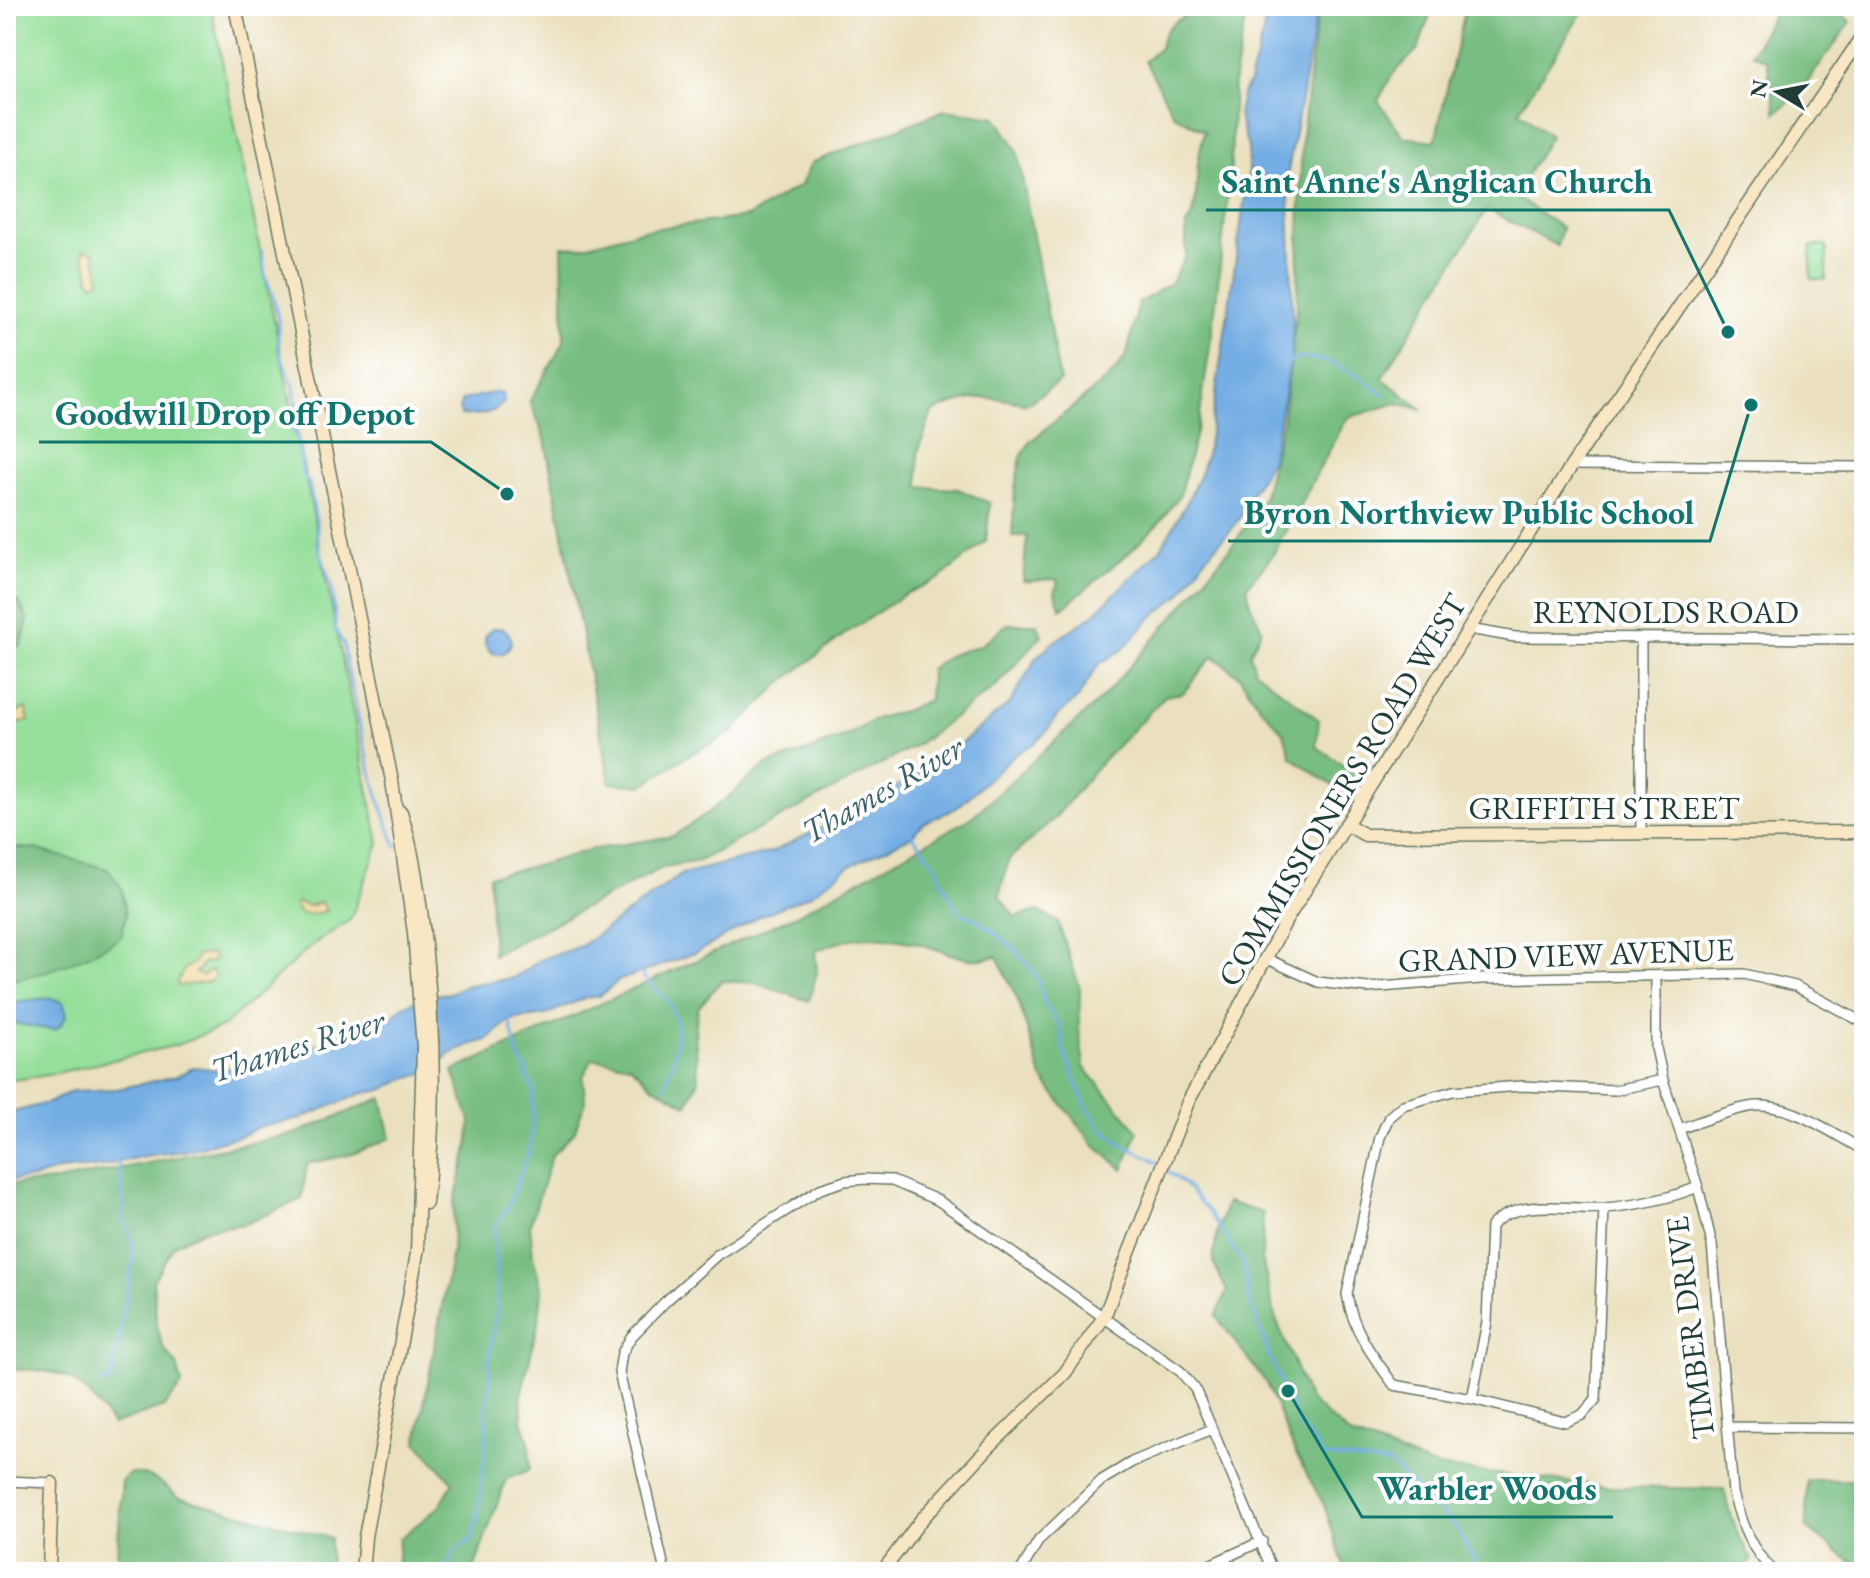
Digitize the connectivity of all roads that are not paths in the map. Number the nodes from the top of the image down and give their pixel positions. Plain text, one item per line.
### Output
1 (235, 6) edge
2 (1855, 6) edge
3 (1864, 13) edge
4 (1864, 34) edge
5 (1572, 465) junction
6 (1864, 467) edge
7 (1469, 629) junction
8 (1641, 639) junction
9 (1864, 639) edge
10 (1346, 824) junction
11 (1864, 832) edge
12 (1641, 833) junction
13 (1265, 958) junction
14 (1656, 977) junction
15 (1863, 1019) edge
16 (1663, 1080) junction
17 (1679, 1129) junction
18 (1864, 1150) edge
19 (1698, 1187) junction
20 (1604, 1208) junction
21 (1104, 1317) junction
22 (1472, 1399) junction
23 (1729, 1427) junction
24 (1864, 1428) edge
25 (1212, 1429) junction
26 (6, 1481) edge
27 (52, 1483) joint
28 (1262, 1541) junction
29 (49, 1572) edge
30 (362, 1572) edge
31 (665, 1572) edge
32 (882, 1572) edge
33 (1020, 1572) edge
34 (1194, 1572) edge
35 (1273, 1572) edge
36 (1775, 1572) edge

1 - 30 main road
2 - 3 street
4 - 5 main road, COMMISSIONERS ROAD WEST
5 - 6 street
5 - 7 main road, COMMISSIONERS ROAD WEST
7 - 8 street, REYNOLDS ROAD
7 - 10 main road, COMMISSIONERS ROAD WEST
8 - 9 street, REYNOLDS ROAD
8 - 12 street
10 - 12 main road, GRIFFITH STREET
10 - 13 main road, COMMISSIONERS ROAD WEST
11 - 12 main road, GRIFFITH STREET
13 - 14 street, GRAND VIEW AVENUE
13 - 21 main road, COMMISSIONERS ROAD WEST
14 - 15 street, GRAND VIEW AVENUE
14 - 16 street, TIMBER DRIVE
16 - 17 street, TIMBER DRIVE
16 - 22 street
17 - 18 street
17 - 19 street, TIMBER DRIVE
19 - 20 street
19 - 23 street, TIMBER DRIVE
20 - 22 street
20 - 22 street
21 - 25 street
21 - 31 street
21 - 32 main road, COMMISSIONERS ROAD WEST
23 - 24 street
23 - 36 street, TIMBER DRIVE
25 - 28 street
25 - 33 street
26 - 27 street
27 - 29 main road
28 - 34 street
28 - 35 street

